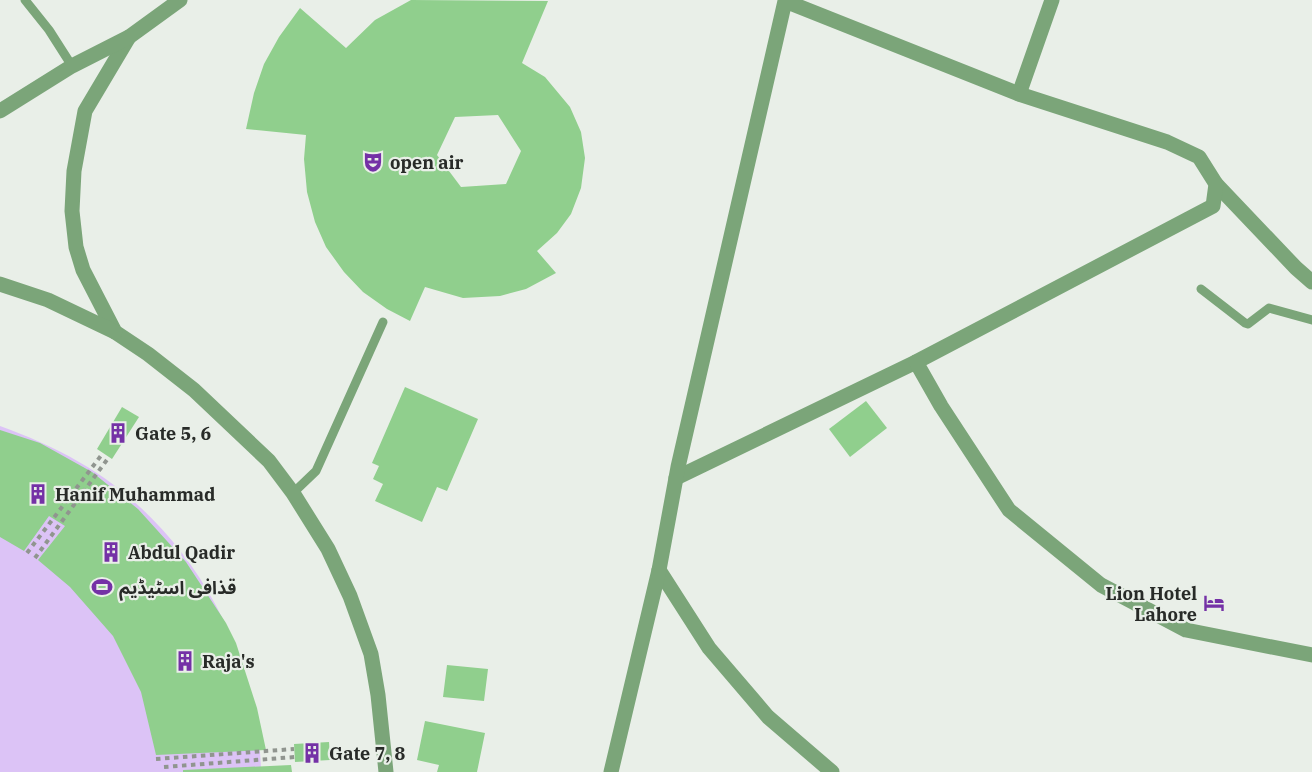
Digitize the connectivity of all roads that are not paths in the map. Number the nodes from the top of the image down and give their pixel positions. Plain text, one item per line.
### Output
1 (25, 0) edge
2 (189, 0) edge
3 (1052, 0) edge
4 (176, 4) edge
5 (129, 36) junction
6 (72, 66) junction
7 (1019, 93) junction
8 (0, 111) edge
9 (1216, 184) junction
10 (1312, 282) edge
11 (0, 284) edge
12 (1201, 289) dead end
13 (1312, 320) edge
14 (383, 322) dead end
15 (115, 332) junction
16 (916, 362) junction
17 (676, 478) junction
18 (294, 493) junction
19 (659, 570) junction
20 (1312, 655) edge
21 (386, 772) edge
22 (611, 772) edge
23 (832, 772) edge

1 - 6 lane
2 - 4 street
3 - 7 street
4 - 5 street
5 - 6 street
5 - 15 street
6 - 8 street
7 - 9 street
7 - 17 street
9 - 10 street
9 - 16 street
11 - 15 street
12 - 13 lane
14 - 18 lane
15 - 18 street
16 - 17 street
16 - 20 street
17 - 19 street
18 - 21 street
19 - 22 street
19 - 23 street

